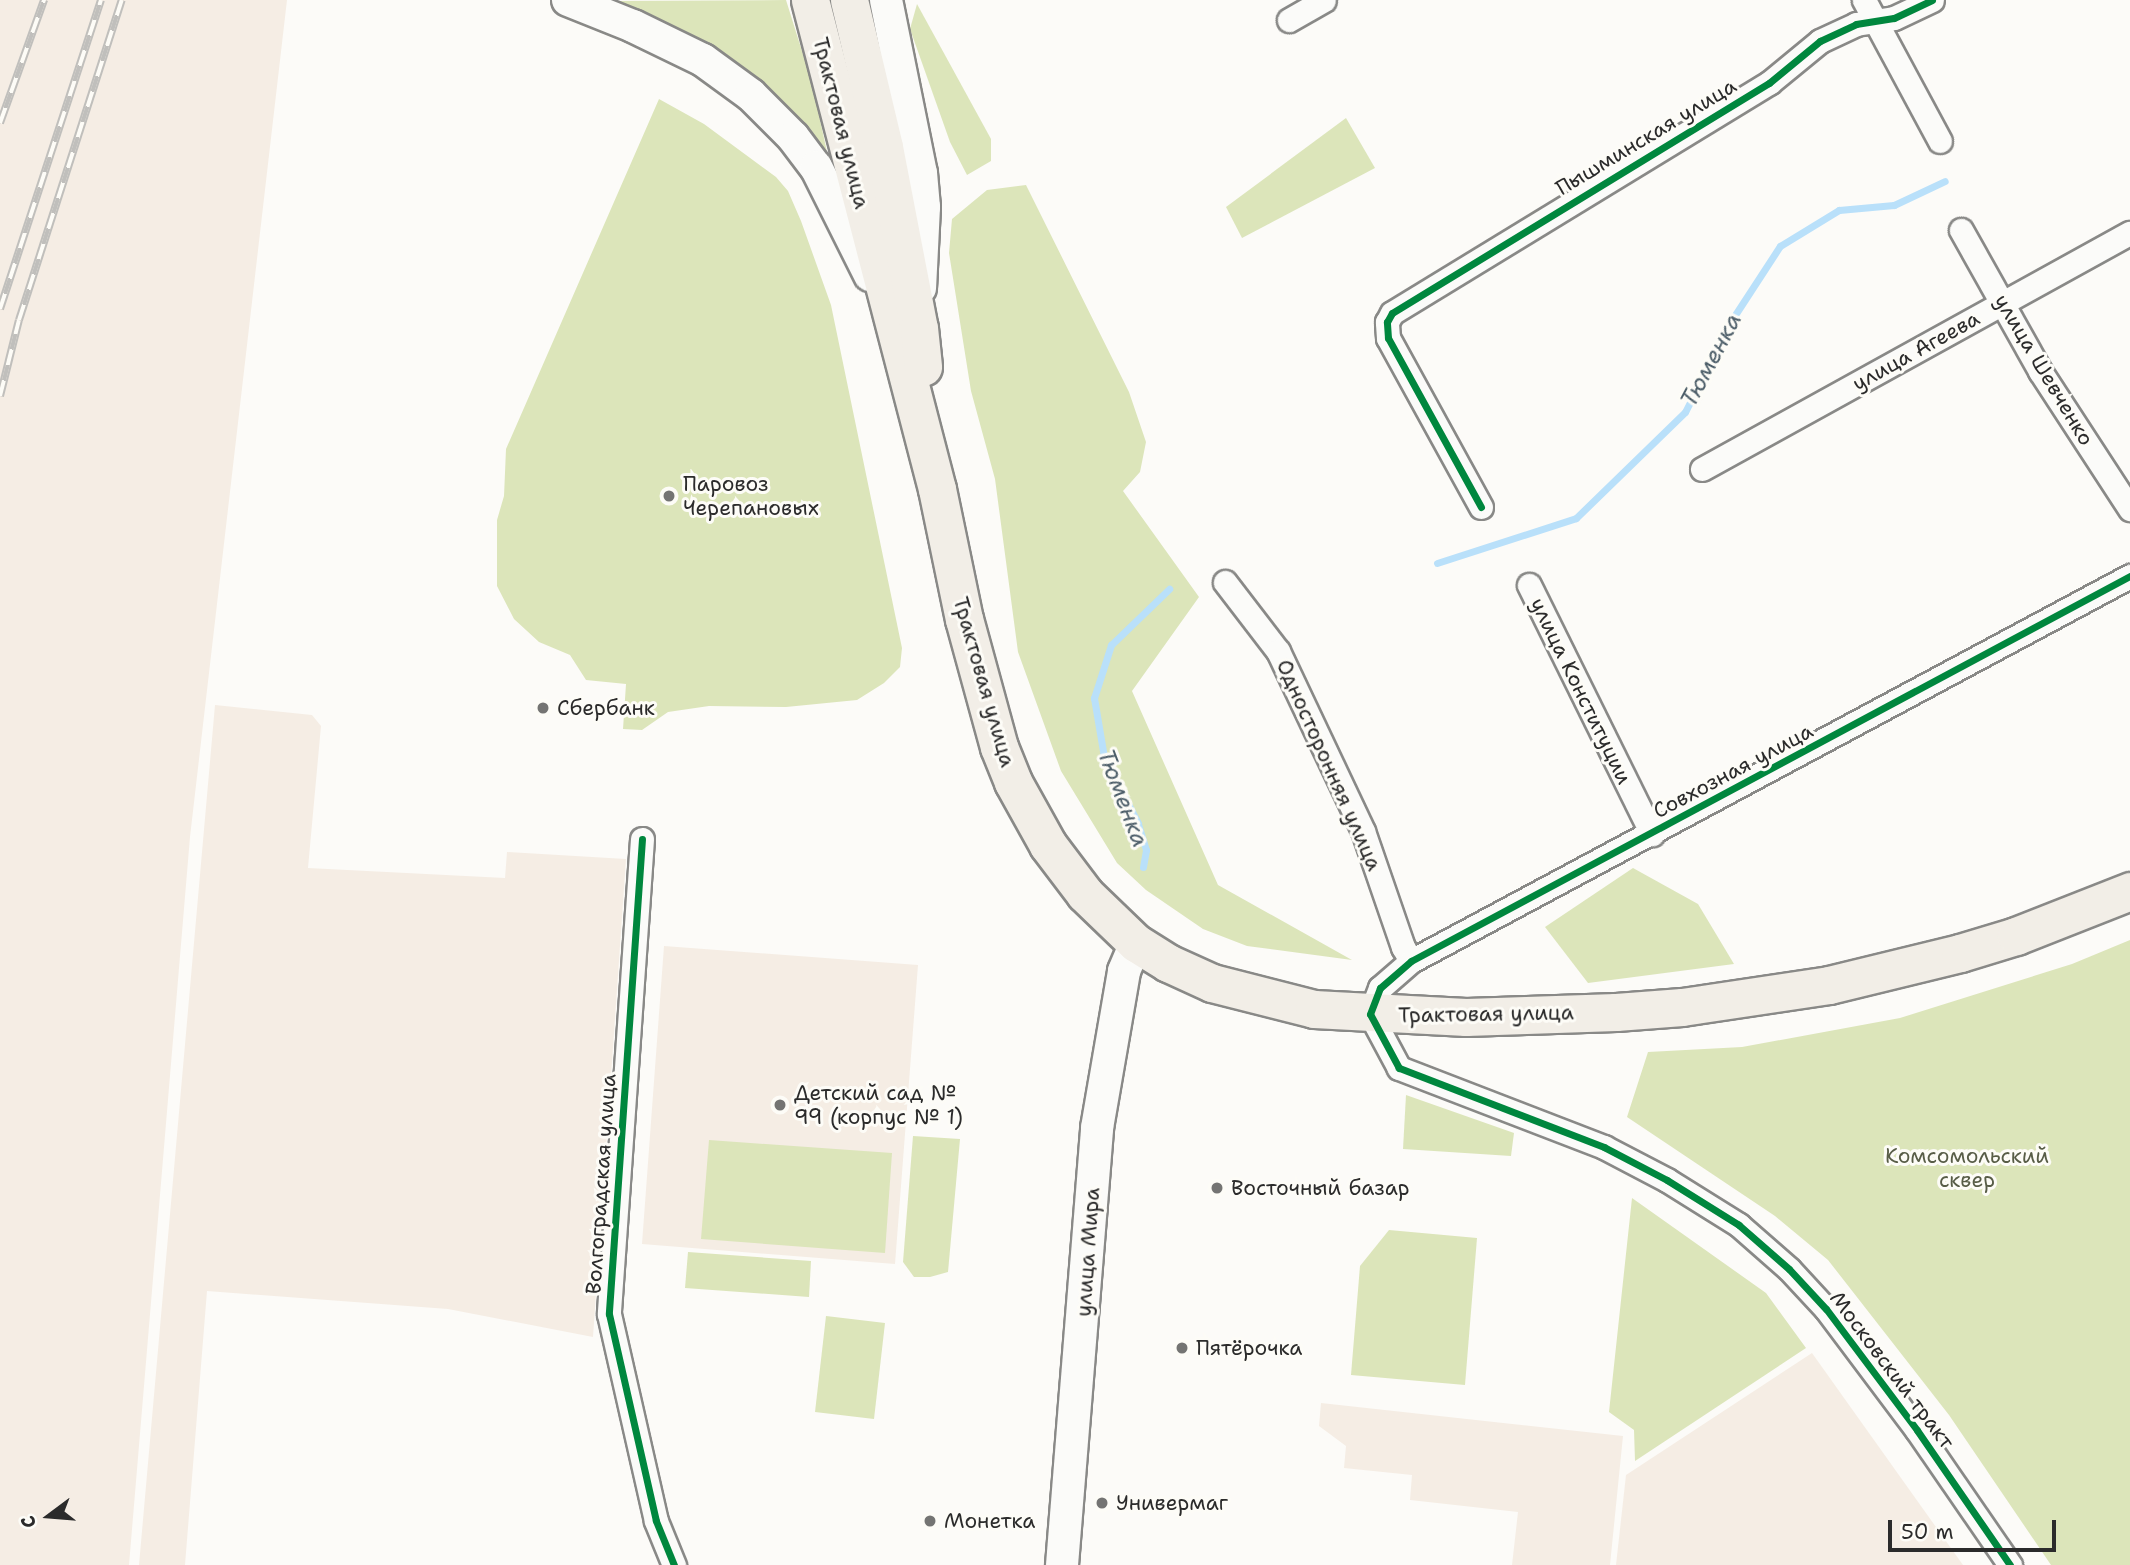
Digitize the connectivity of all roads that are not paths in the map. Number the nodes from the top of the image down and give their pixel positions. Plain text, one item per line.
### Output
1 (568, 0) edge
2 (810, 0) edge
3 (849, 0) edge
4 (886, 0) edge
5 (1324, 0) edge
6 (1864, 0) edge
7 (1932, 0) edge
8 (1289, 20) dead end
9 (1876, 21) junction
10 (1940, 141) dead end
11 (1961, 230) dead end
12 (2130, 233) edge
13 (2003, 304) junction
14 (905, 326) junction
15 (1702, 469) dead end
16 (1481, 506) dead end
17 (2130, 509) edge
18 (2130, 576) edge
19 (1225, 582) dead end
20 (1529, 585) dead end
21 (1652, 834) junction
22 (642, 839) dead end
23 (2130, 891) edge
24 (1136, 943) junction
25 (1411, 961) junction
26 (1370, 1014) junction
27 (674, 1565) edge
28 (1062, 1565) edge
29 (2010, 1565) edge

1 - 14 street
2 - 14 main road, Трактовая улица
3 - 14 main road, Трактовая улица
4 - 14 street
5 - 8 street
6 - 9 street
7 - 9 street, Пышминская улица
9 - 10 street
9 - 16 street, Пышминская улица
11 - 13 street, улица Шевченко
12 - 13 street, улица Агеева
13 - 15 street, улица Агеева
13 - 17 street, улица Шевченко
14 - 24 main road, Трактовая улица
18 - 21 street, Совхозная улица
19 - 25 street, Односторонняя улица
20 - 21 street, улица Конституции
21 - 25 street, Совхозная улица
22 - 27 street, Волгоградская улица
23 - 26 main road, Трактовая улица
24 - 26 main road, Трактовая улица
24 - 28 street, улица Мира
25 - 26 street, Совхозная улица
26 - 29 street, Московский тракт

